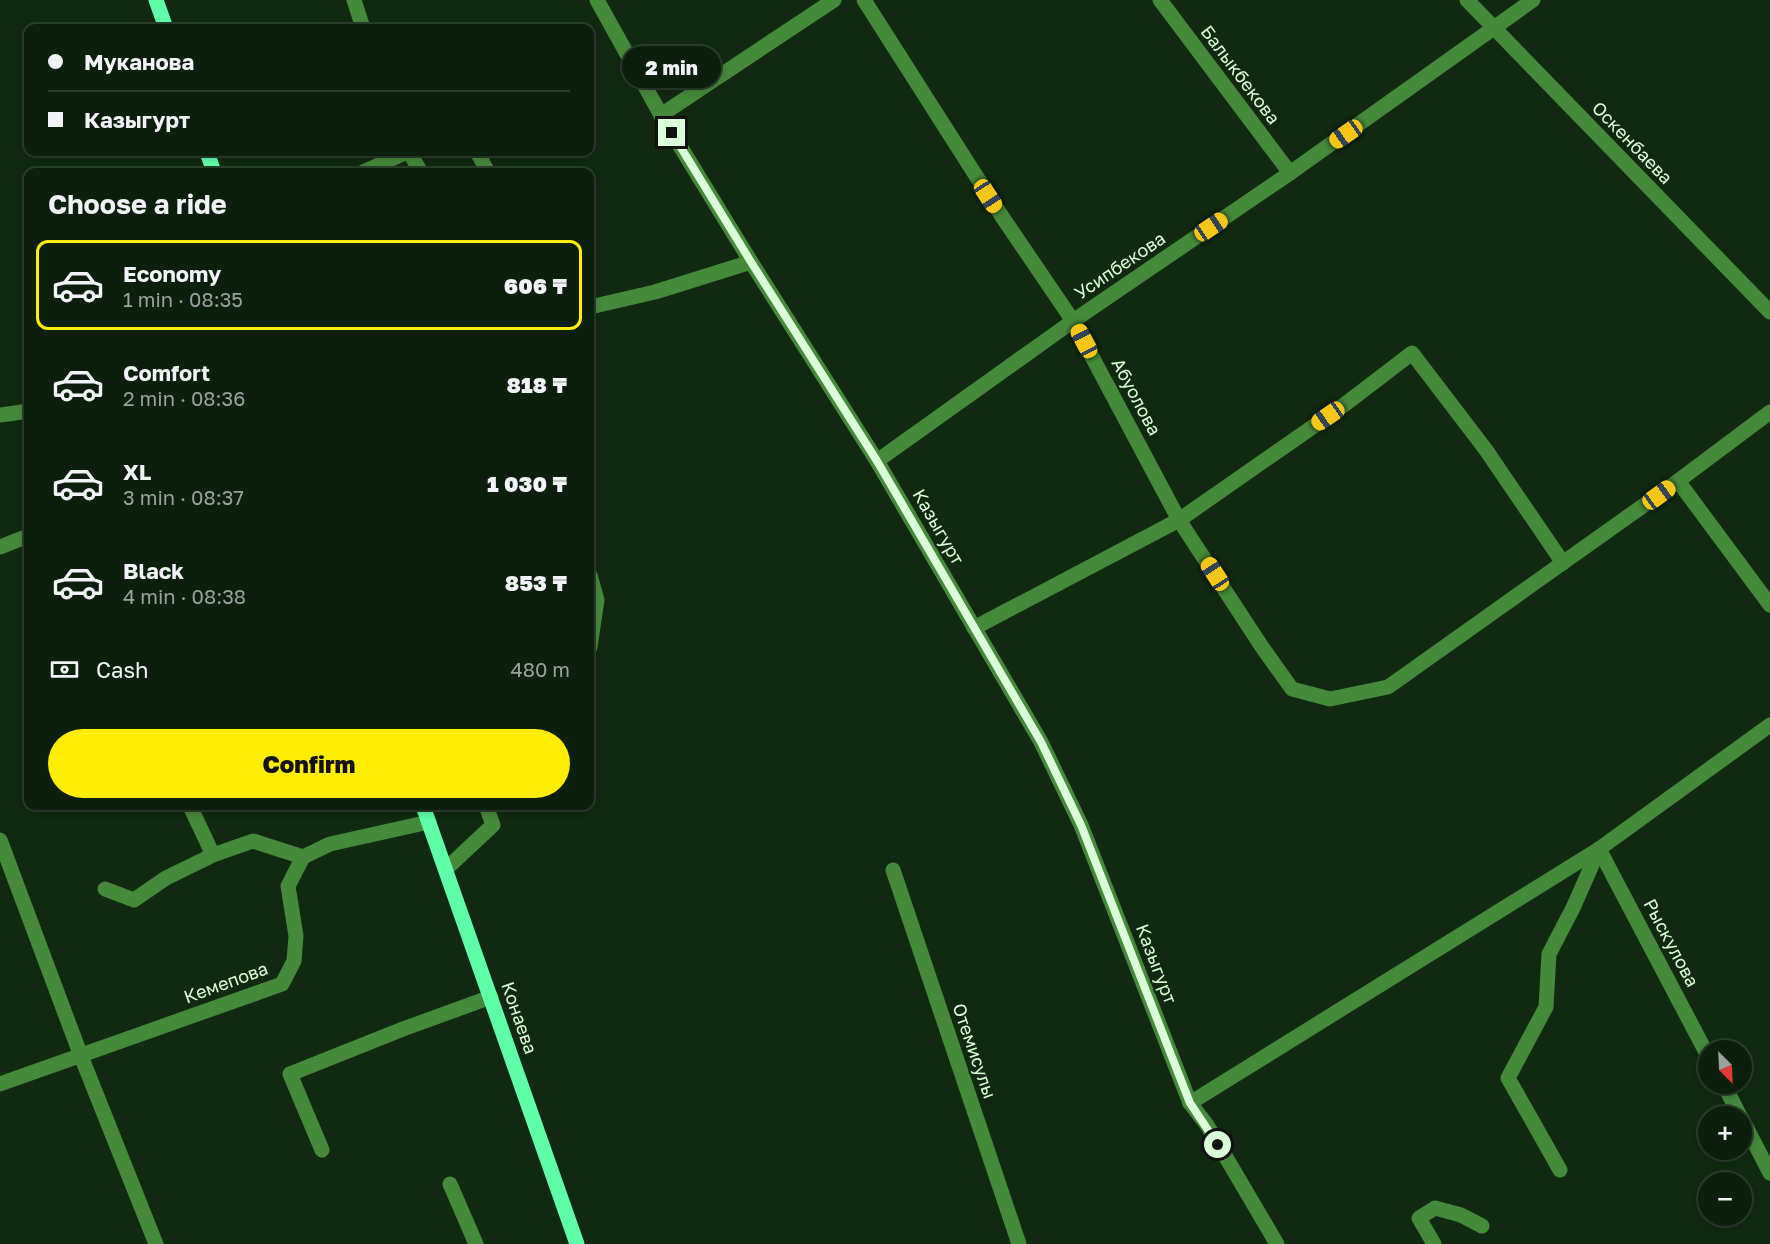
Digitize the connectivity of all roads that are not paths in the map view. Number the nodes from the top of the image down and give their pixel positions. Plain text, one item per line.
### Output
1 (156, 0) edge
2 (354, 0) edge
3 (597, 0) edge
4 (834, 0) edge
5 (864, 0) edge
6 (1160, 0) edge
7 (1467, 0) edge
8 (1533, 0) edge
9 (165, 24) edge
10 (362, 24) edge
11 (1494, 29) junction
12 (661, 115) junction
13 (399, 156) edge
14 (372, 168) edge
15 (1290, 173) junction
16 (751, 262) junction
17 (594, 306) edge
18 (1770, 312) edge
19 (1073, 321) junction
20 (24, 412) edge
21 (1770, 412) edge
22 (0, 415) edge
23 (877, 461) junction
24 (1678, 481) junction
25 (1179, 520) junction
26 (24, 538) edge
27 (0, 547) edge
28 (1563, 563) junction
29 (594, 589) edge
30 (1770, 605) edge
31 (594, 620) edge
32 (974, 628) junction
33 (1770, 725) edge
34 (192, 810) edge
35 (424, 810) edge
36 (487, 810) edge
37 (429, 822) junction
38 (0, 840) edge
39 (1599, 849) junction
40 (213, 855) junction
41 (303, 857) junction
42 (446, 869) junction
43 (893, 870) dead end
44 (105, 889) dead end
45 (491, 997) junction
46 (1700, 1040) edge
47 (81, 1056) junction
48 (0, 1084) edge
49 (1190, 1103) junction
50 (1752, 1138) edge
51 (322, 1150) dead end
52 (1560, 1170) dead end
53 (1770, 1173) edge
54 (450, 1184) dead end
55 (1482, 1226) dead end
56 (156, 1244) edge
57 (476, 1244) edge
58 (577, 1244) edge
59 (1019, 1244) edge
60 (1277, 1244) edge
61 (1434, 1244) edge

1 - 9 main road
2 - 10 street
3 - 12 street, Казыгурт
4 - 12 street
5 - 19 street, Абуолова
6 - 15 street, Балыкбекова
7 - 11 street, Оскенбаева
8 - 11 street, Усипбекова
11 - 15 street, Усипбекова
11 - 18 street, Оскенбаева
12 - 16 street, Казыгурт
13 - 14 street
15 - 19 street, Усипбекова
16 - 17 street
16 - 23 street, Казыгурт
19 - 23 street, Усипбекова
19 - 25 street, Абуолова
20 - 22 street
21 - 24 street
23 - 32 street, Казыгурт
24 - 28 street
24 - 30 street
25 - 28 street, Абуолова
25 - 28 street
25 - 32 street
26 - 27 street
29 - 31 street
32 - 49 street, Казыгурт
33 - 39 street
34 - 40 street
35 - 37 main road, Конаева
36 - 42 street
37 - 41 street
37 - 42 main road, Конаева
38 - 47 street
39 - 46 street, Рыскулова
39 - 49 street
39 - 52 street
40 - 41 street
40 - 44 street
41 - 47 street, Кемепова
42 - 45 main road, Конаева
43 - 59 street, Отемисулы
45 - 51 street
45 - 58 main road, Конаева
47 - 48 street, Кемепова
47 - 56 street
49 - 60 street, Казыгурт
50 - 53 street
54 - 57 street
55 - 61 street

